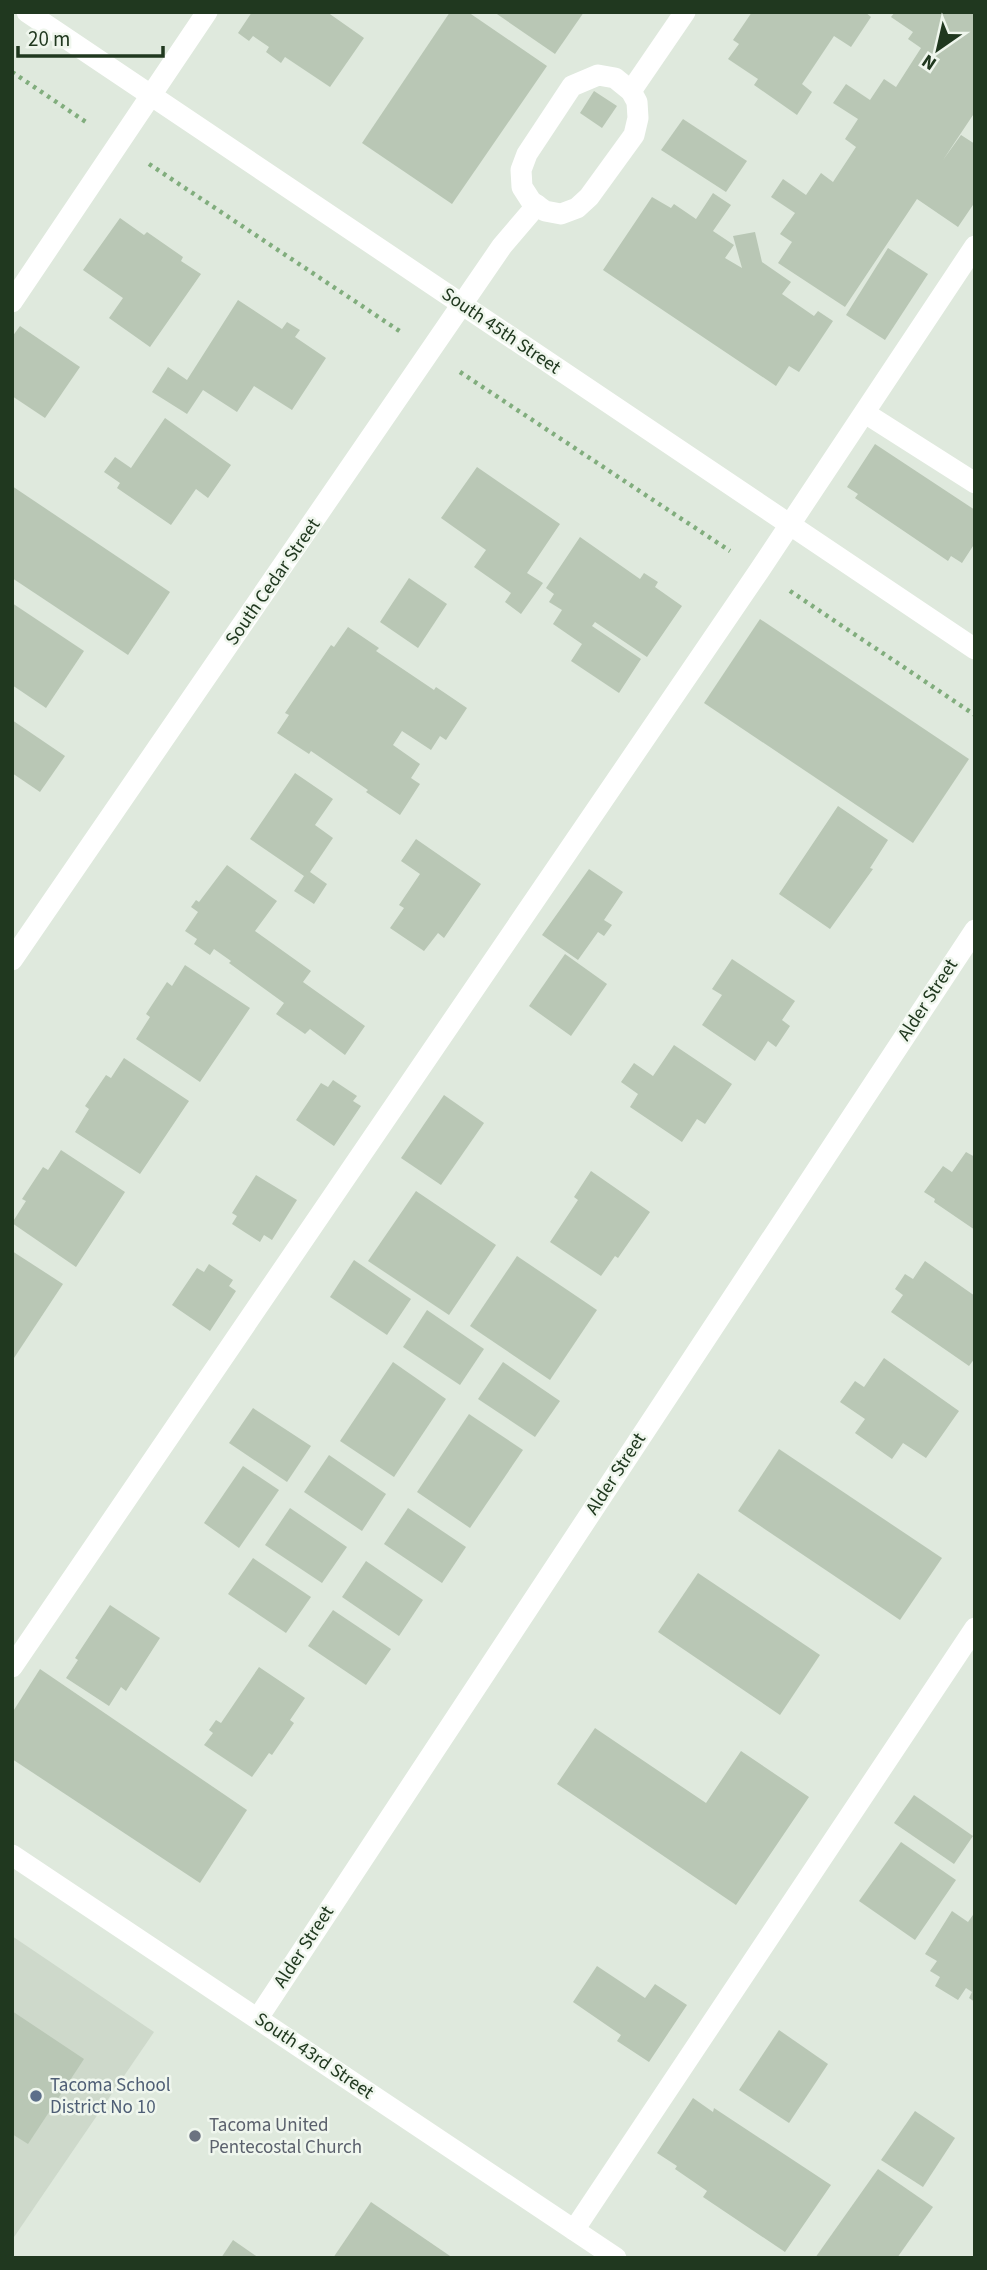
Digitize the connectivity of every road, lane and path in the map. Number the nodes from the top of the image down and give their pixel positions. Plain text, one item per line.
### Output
1 (27, 12) edge
2 (207, 12) edge
3 (685, 12) edge
4 (12, 72) edge
5 (631, 91) junction
6 (151, 96) junction
7 (119, 144) junction
8 (537, 205) junction
9 (975, 246) edge
10 (12, 302) edge
11 (463, 306) junction
12 (431, 352) junction
13 (865, 413) junction
14 (975, 483) edge
15 (789, 526) junction
16 (759, 570) junction
17 (975, 649) edge
18 (975, 715) edge
19 (975, 930) edge
20 (12, 960) edge
21 (975, 1628) edge
22 (12, 1667) edge
23 (12, 1854) edge
24 (258, 2018) junction
25 (574, 2230) junction
26 (616, 2258) edge

1 - 6 street, South 45th Street
2 - 6 street
3 - 5 street
4 - 7 path
5 - 8 street
5 - 8 street
6 - 7 street
6 - 11 street, South 45th Street
7 - 10 street
7 - 12 path
8 - 11 street, South Cedar Street
9 - 13 street
11 - 12 street, South Cedar Street
11 - 15 street, South 45th Street
12 - 16 path
12 - 20 street, South Cedar Street
13 - 14 street
13 - 15 street
15 - 16 street
15 - 17 street, South 45th Street
16 - 18 path
16 - 22 street
19 - 24 street, Alder Street
21 - 25 street
23 - 24 street, South 43rd Street
24 - 25 street, South 43rd Street
25 - 26 street, South 43rd Street

